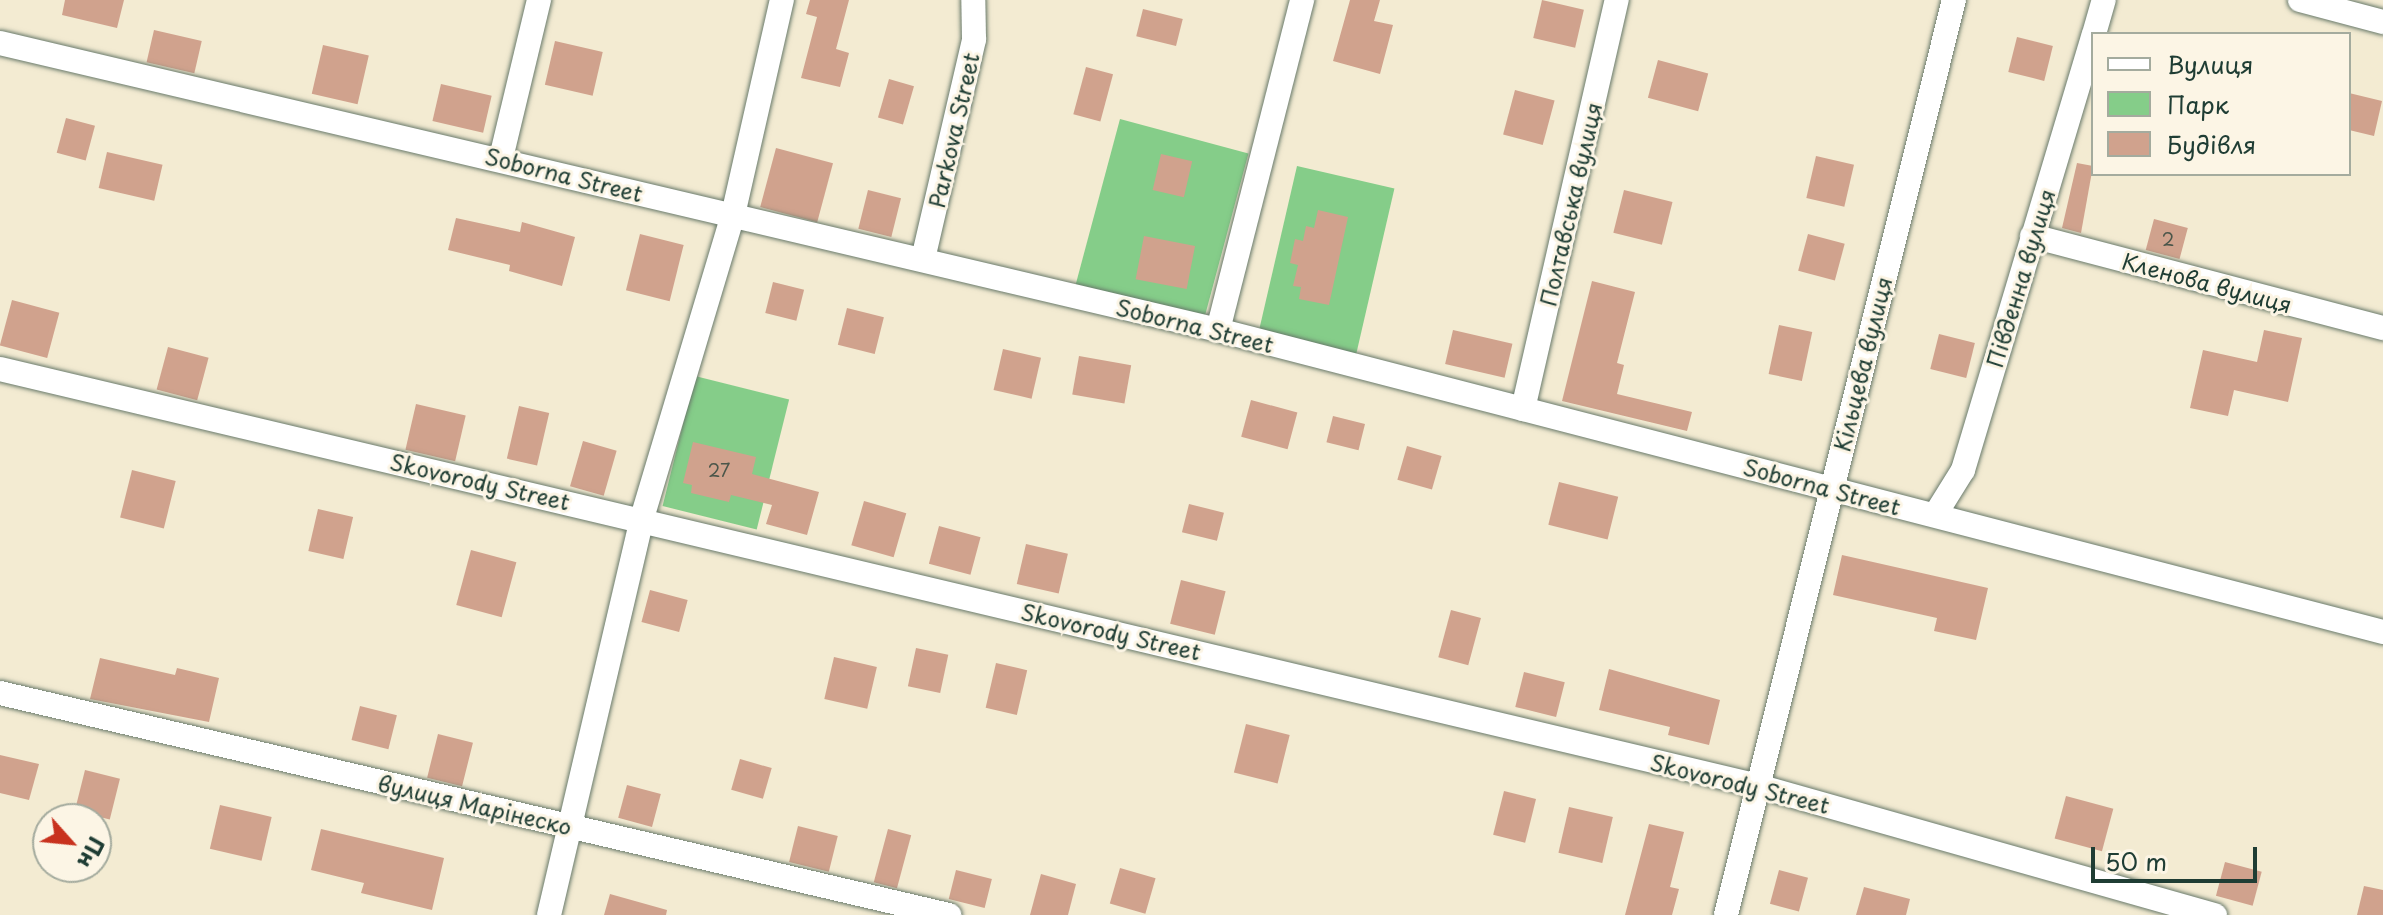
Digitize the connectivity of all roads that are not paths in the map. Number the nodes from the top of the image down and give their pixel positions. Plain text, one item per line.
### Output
1 (539, 0) edge
2 (782, 0) edge
3 (973, 0) edge
4 (1302, 0) edge
5 (1617, 0) edge
6 (1954, 0) edge
7 (2104, 0) edge
8 (2300, 0) edge
9 (2383, 22) edge
10 (2094, 32) edge
11 (2091, 42) edge
12 (0, 43) edge
13 (501, 158) junction
14 (733, 215) junction
15 (2032, 236) junction
16 (923, 259) junction
17 (2383, 328) edge
18 (1218, 330) junction
19 (0, 369) edge
20 (1523, 409) junction
21 (1831, 488) junction
22 (1935, 515) junction
23 (642, 518) junction
24 (2383, 632) edge
25 (0, 693) edge
26 (1758, 786) junction
27 (569, 826) junction
28 (549, 915) edge
29 (949, 915) edge
30 (1726, 915) edge
31 (2215, 915) edge

1 - 13 street
2 - 14 street
3 - 16 street, Parkova Street
4 - 18 street
5 - 20 street, Полтавська вулиця
6 - 21 street, Кільцева вулиця
7 - 10 street, Південна вулиця
8 - 9 street
11 - 15 street, Південна вулиця
12 - 13 street, Soborna Street
13 - 14 street, Soborna Street
14 - 16 street, Soborna Street
14 - 23 street
15 - 17 street, Кленова вулиця
15 - 22 street, Південна вулиця
16 - 18 street, Soborna Street
18 - 20 street, Soborna Street
19 - 23 street, Skovorody Street
20 - 21 street, Soborna Street
21 - 22 street, Soborna Street
21 - 26 street, Кільцева вулиця
22 - 24 street, Soborna Street
23 - 26 street, Skovorody Street
23 - 27 street
25 - 27 street, вулиця Марінеско
26 - 30 street, Кільцева вулиця
26 - 31 street, Skovorody Street
27 - 28 street
27 - 29 street, вулиця Марінеско

